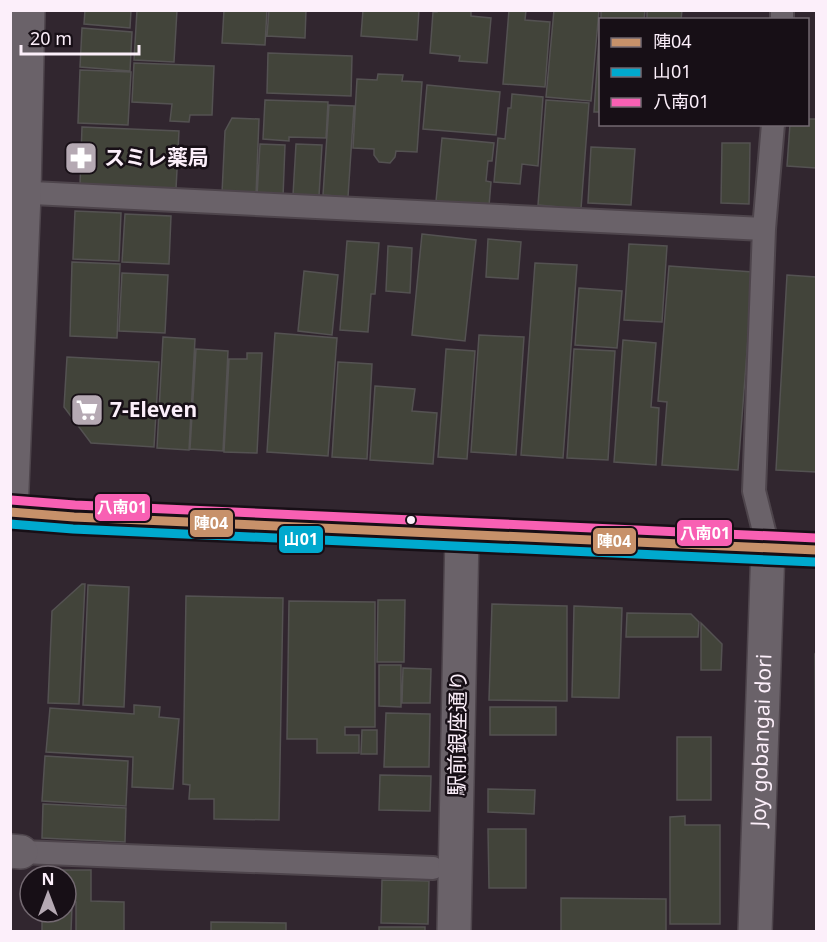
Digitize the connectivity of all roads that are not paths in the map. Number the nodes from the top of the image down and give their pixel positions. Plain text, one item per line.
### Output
1 (27, 10) edge
2 (773, 126) edge
3 (17, 193) edge
4 (764, 229) junction
5 (11, 518) edge
6 (462, 534) junction
7 (768, 548) junction
8 (816, 550) edge
9 (16, 852) edge
10 (444, 869) junction
11 (454, 932) edge
12 (755, 932) edge

1 - 3 street
2 - 4 lane
3 - 4 lane
3 - 5 street
4 - 7 lane
5 - 6 highway
6 - 7 highway
6 - 10 street, 駅前銀座通り
7 - 8 highway
7 - 12 street, Joy gobangai dori
9 - 10 lane
10 - 11 street, 駅前銀座通り

